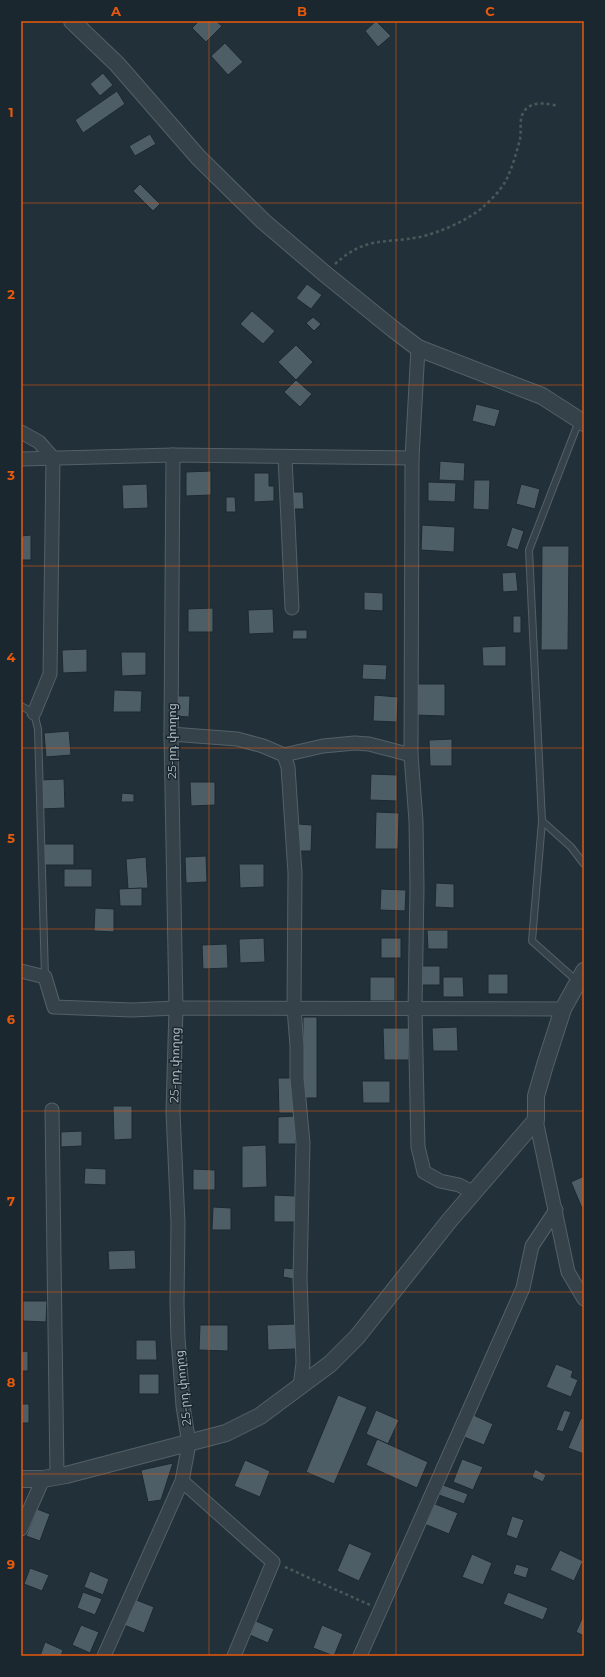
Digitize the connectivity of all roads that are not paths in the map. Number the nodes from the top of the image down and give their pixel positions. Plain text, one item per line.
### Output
1 (72, 21) edge
2 (418, 348) junction
3 (582, 421) edge
4 (21, 432) edge
5 (173, 456) junction
6 (285, 457) junction
7 (21, 458) edge
8 (53, 458) junction
9 (412, 458) junction
10 (292, 608) dead end
11 (21, 706) edge
12 (34, 713) junction
13 (171, 734) junction
14 (284, 755) junction
15 (411, 755) junction
16 (542, 821) junction
17 (584, 864) edge
18 (21, 971) edge
19 (581, 976) edge
20 (45, 977) junction
21 (176, 1008) junction
22 (294, 1008) junction
23 (415, 1009) junction
24 (563, 1009) junction
25 (52, 1110) dead end
26 (536, 1120) junction
27 (474, 1193) junction
28 (556, 1210) junction
29 (584, 1299) edge
30 (300, 1387) junction
31 (189, 1444) junction
32 (50, 1478) junction
33 (21, 1480) edge
34 (182, 1481) junction
35 (21, 1529) edge
36 (104, 1656) edge
37 (234, 1656) edge
38 (360, 1656) edge

1 - 2 street
2 - 3 street
2 - 9 street
3 - 16 lane
4 - 8 street
5 - 6 street
5 - 8 street
5 - 13 street, 25-րդ փողոց
6 - 9 street
6 - 10 street
7 - 8 street
8 - 12 street
9 - 15 street
11 - 12 lane
12 - 20 lane
13 - 14 street
13 - 21 street, 25-րդ փողոց
14 - 15 street
14 - 22 street
15 - 23 street
16 - 17 lane
16 - 19 lane
18 - 20 street
19 - 24 street
20 - 21 street
21 - 22 street
21 - 31 street, 25-րդ փողոց
22 - 23 street
22 - 30 street
23 - 24 street
23 - 27 street
24 - 26 street
25 - 32 street
26 - 27 street
26 - 28 street
27 - 30 street
28 - 29 street
28 - 38 street
30 - 31 street
31 - 32 street
31 - 34 street, 25-րդ փողոց
32 - 33 street
32 - 35 street
34 - 36 street, 25-րդ փողոց
34 - 37 street

